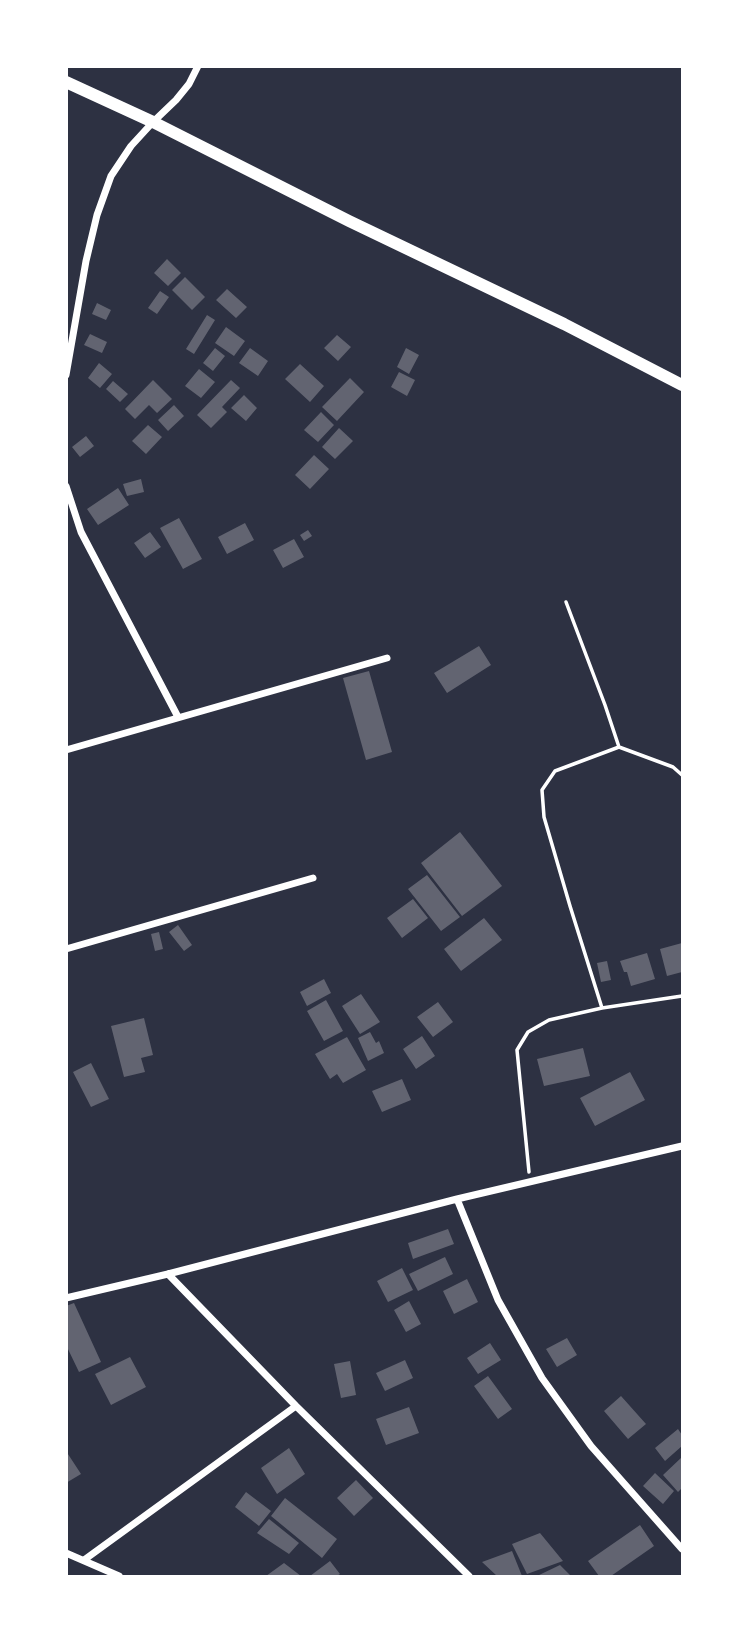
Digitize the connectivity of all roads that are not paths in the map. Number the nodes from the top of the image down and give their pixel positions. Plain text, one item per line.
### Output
1 (198, 66) edge
2 (66, 82) edge
3 (153, 122) junction
4 (66, 375) edge
5 (682, 385) edge
6 (66, 486) edge
7 (387, 659) dead end
8 (178, 717) junction
9 (66, 750) edge
10 (313, 878) dead end
11 (66, 949) edge
12 (682, 1146) edge
13 (457, 1199) junction
14 (168, 1274) junction
15 (66, 1298) edge
16 (296, 1406) junction
17 (682, 1549) edge
18 (66, 1553) edge
19 (84, 1560) junction
20 (118, 1577) edge
21 (469, 1577) edge

1 - 3 street
2 - 3 street
3 - 4 street
3 - 5 street
6 - 8 street
7 - 8 street
8 - 9 street
10 - 11 street
12 - 13 street
13 - 14 street
13 - 17 street
14 - 15 street
14 - 16 street
16 - 19 street
16 - 21 street
18 - 19 street
19 - 20 street

